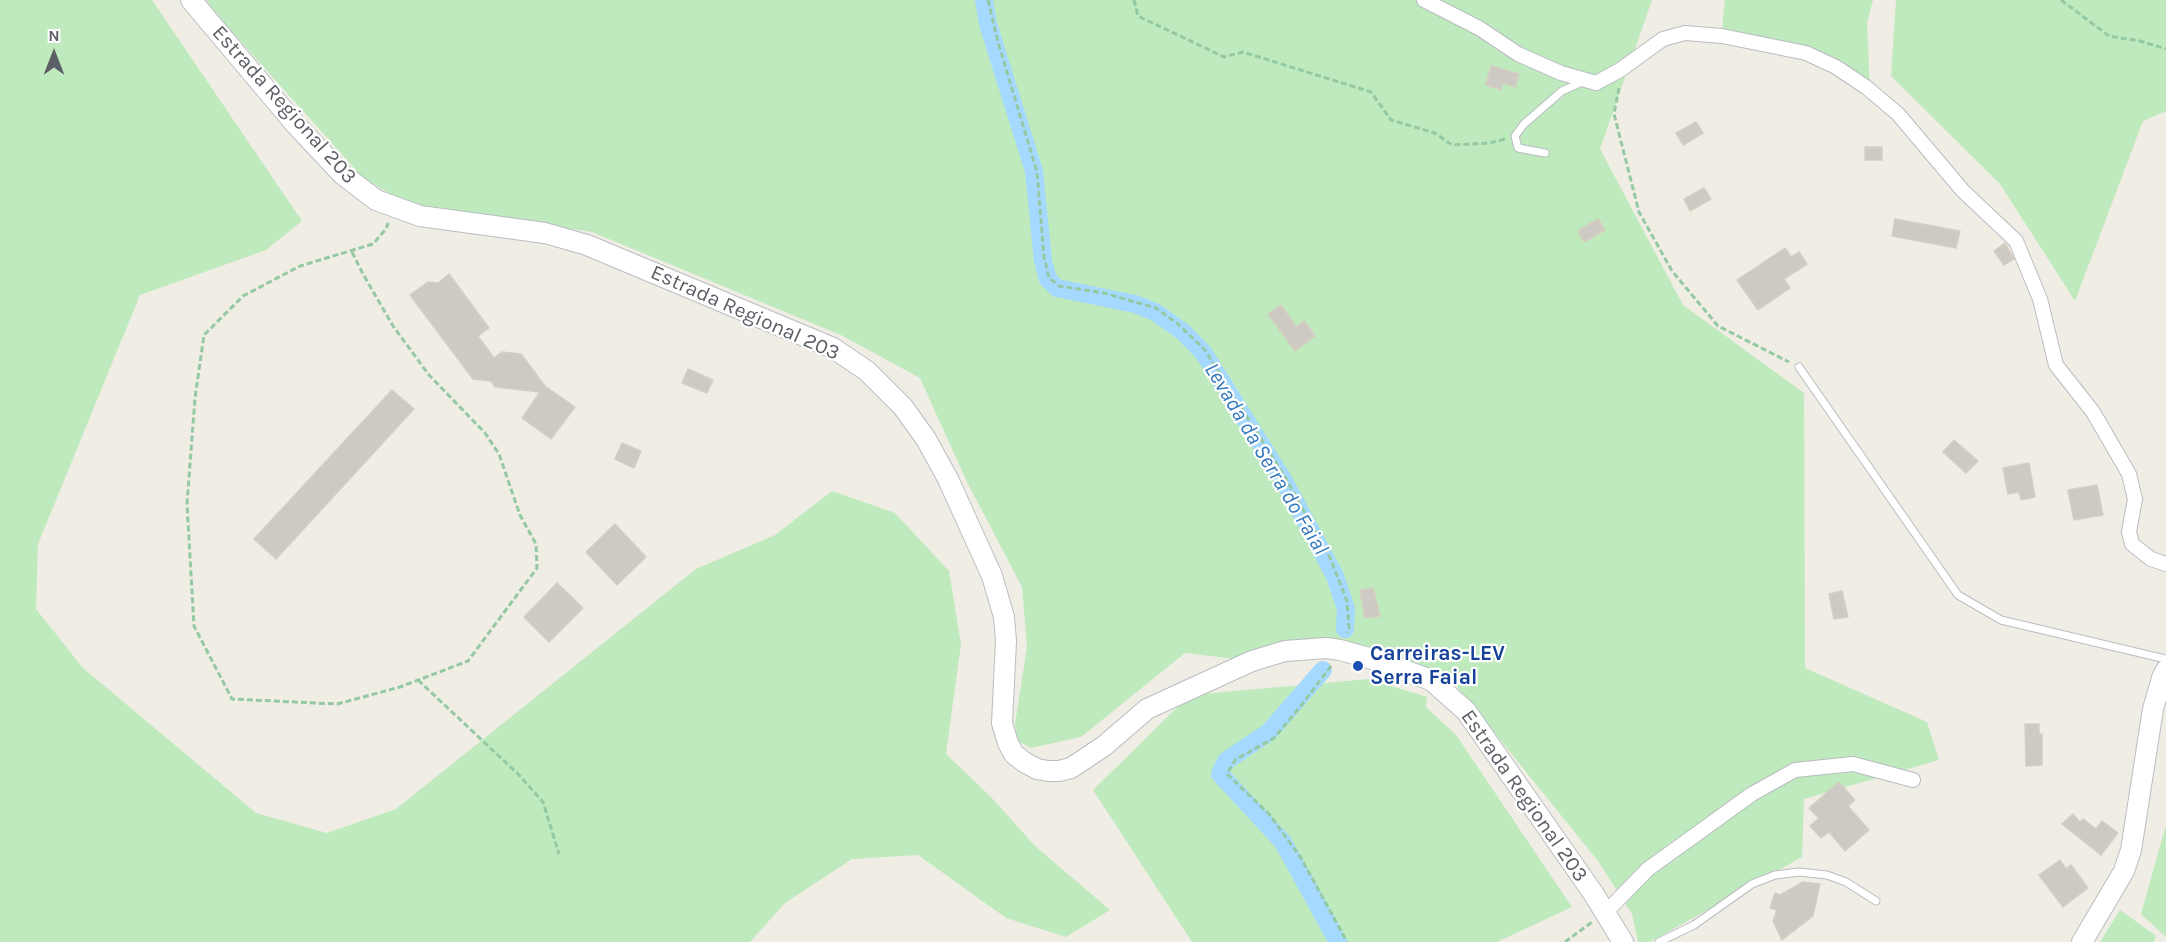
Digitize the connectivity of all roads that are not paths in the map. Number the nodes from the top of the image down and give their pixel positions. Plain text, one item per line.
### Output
1 (191, 0) edge
2 (1424, 0) edge
3 (1587, 80) junction
4 (1545, 153) dead end
5 (1799, 367) road end
6 (2166, 564) edge
7 (2166, 659) edge
8 (2166, 670) edge
9 (1913, 780) dead end
10 (1876, 901) dead end
11 (1606, 912) junction
12 (1623, 942) edge
13 (1659, 942) edge
14 (2082, 942) edge

1 - 11 main road, Estrada Regional 203
2 - 3 street
3 - 4 lane
3 - 6 street
5 - 7 lane
8 - 14 main road
9 - 11 street
10 - 13 lane
11 - 12 main road, Estrada Regional 203

